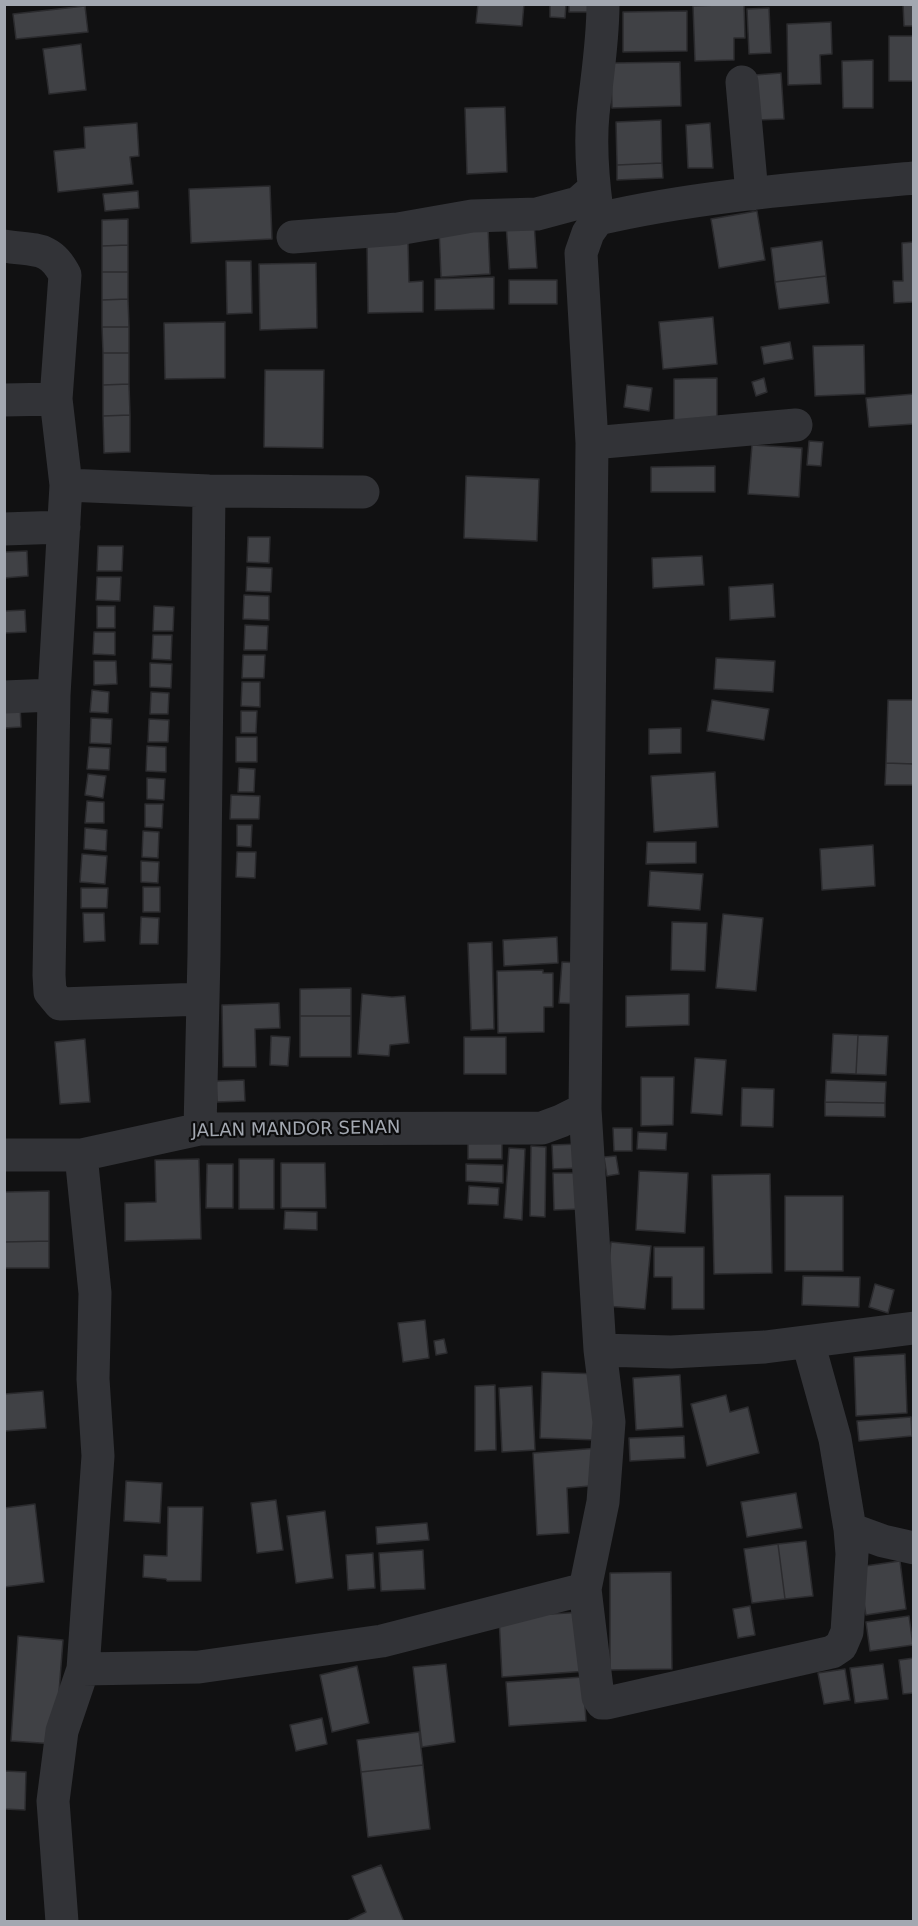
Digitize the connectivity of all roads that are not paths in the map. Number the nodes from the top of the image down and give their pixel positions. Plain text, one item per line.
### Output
1 (603, 4) edge
2 (742, 81) dead end
3 (914, 178) edge
4 (752, 194) junction
5 (596, 204) junction
6 (293, 237) dead end
7 (4, 246) edge
8 (56, 399) junction
9 (4, 400) edge
10 (796, 425) dead end
11 (592, 443) junction
12 (66, 485) junction
13 (209, 491) junction
14 (363, 492) dead end
15 (64, 527) junction
16 (4, 529) edge
17 (54, 695) junction
18 (4, 697) edge
19 (203, 999) junction
20 (585, 1109) junction
21 (200, 1129) junction
22 (4, 1155) edge
23 (81, 1155) junction
24 (914, 1328) edge
25 (808, 1342) junction
26 (600, 1350) junction
27 (850, 1529) junction
28 (914, 1548) edge
29 (585, 1589) junction
30 (83, 1669) junction
31 (62, 1922) edge

1 - 5 street
2 - 4 street
3 - 4 street
4 - 5 street
5 - 6 street
5 - 11 street
7 - 8 street
8 - 9 street
8 - 12 street
10 - 11 street
11 - 20 street
12 - 13 street
12 - 15 street
13 - 14 street
13 - 19 street
15 - 16 street
15 - 17 street
17 - 18 street
17 - 19 street
19 - 21 street
20 - 21 street, JALAN MANDOR SENAN
20 - 26 street
21 - 23 street, JALAN MANDOR SENAN
22 - 23 street, JALAN MANDOR SENAN
23 - 30 street
24 - 25 street
25 - 26 street
25 - 27 street
26 - 29 street
27 - 28 street
27 - 29 street
29 - 30 street
30 - 31 street

